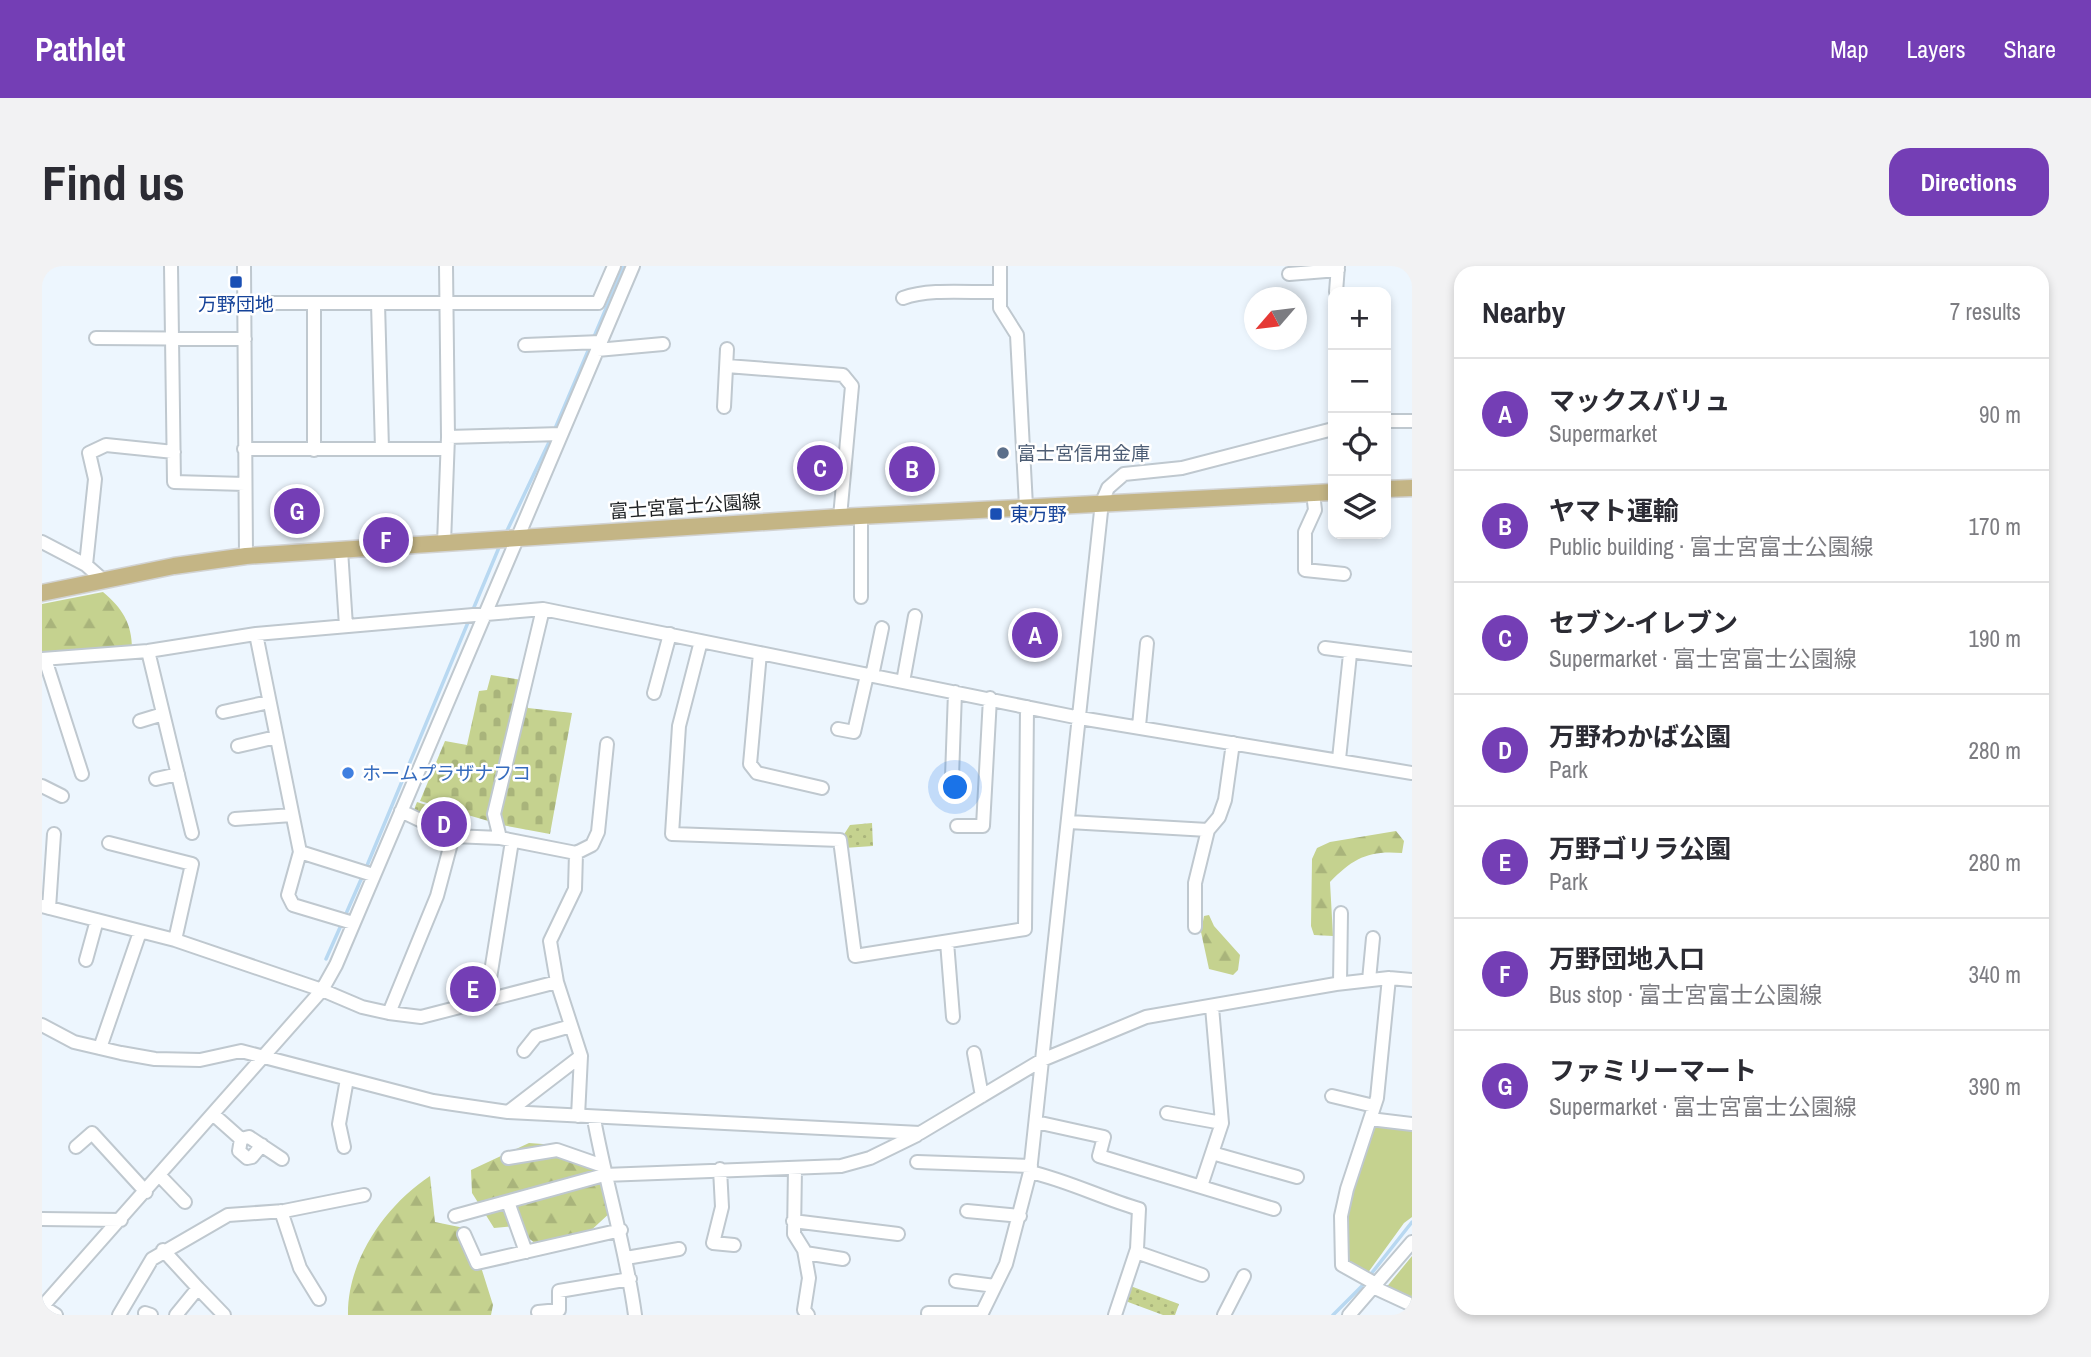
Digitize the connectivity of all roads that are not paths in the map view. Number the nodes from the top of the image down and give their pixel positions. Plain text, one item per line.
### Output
1 (171, 266) edge
2 (244, 266) edge
3 (446, 266) edge
4 (614, 266) edge
5 (633, 266) edge
6 (1000, 266) edge
7 (1338, 268) edge
8 (1289, 274) dead end
9 (1336, 287) edge
10 (1000, 292) junction
11 (903, 298) dead end
12 (446, 302) junction
13 (244, 303) junction
14 (314, 303) junction
15 (378, 303) junction
16 (96, 338) dead end
17 (172, 339) junction
18 (244, 339) junction
19 (663, 344) dead end
20 (525, 345) dead end
21 (599, 346) junction
22 (727, 349) dead end
23 (727, 366) junction
24 (724, 407) dead end
25 (1391, 421) edge
26 (1412, 421) edge
27 (1328, 430) edge
28 (561, 435) junction
29 (448, 443) junction
30 (244, 449) junction
31 (382, 449) junction
32 (314, 450) junction
33 (174, 452) junction
34 (244, 484) junction
35 (1412, 488) edge
36 (1391, 489) edge
37 (1328, 492) edge
38 (1313, 493) junction
39 (1102, 502) junction
40 (1026, 506) junction
41 (861, 516) junction
42 (840, 517) junction
43 (515, 538) junction
44 (42, 542) edge
45 (444, 543) junction
46 (341, 550) junction
47 (246, 556) junction
48 (86, 565) junction
49 (1344, 574) dead end
50 (103, 580) junction
51 (42, 593) edge
52 (860, 597) dead end
53 (543, 609) junction
54 (488, 613) junction
55 (915, 617) dead end
56 (346, 626) junction
57 (882, 628) dead end
58 (256, 634) junction
59 (670, 634) junction
60 (701, 641) junction
61 (1147, 643) dead end
62 (1325, 648) dead end
63 (148, 651) junction
64 (760, 653) junction
65 (1350, 654) junction
66 (44, 659) edge
67 (1412, 659) edge
68 (869, 675) junction
69 (903, 682) junction
70 (955, 692) junction
71 (653, 693) dead end
72 (990, 698) junction
73 (269, 702) junction
74 (1027, 707) junction
75 (223, 712) dead end
76 (163, 714) junction
77 (1080, 718) junction
78 (140, 721) dead end
79 (1139, 726) junction
80 (838, 729) dead end
81 (276, 737) junction
82 (1233, 743) junction
83 (607, 744) dead end
84 (238, 746) dead end
85 (1339, 759) junction
86 (1412, 773) edge
87 (82, 774) dead end
88 (178, 774) junction
89 (952, 777) dead end
90 (156, 779) dead end
91 (42, 786) edge
92 (822, 788) dead end
93 (62, 796) dead end
94 (401, 811) junction
95 (292, 815) junction
96 (235, 819) dead end
97 (1069, 822) junction
98 (957, 826) dead end
99 (1208, 830) junction
100 (192, 833) dead end
101 (54, 834) dead end
102 (453, 836) junction
103 (506, 839) junction
104 (109, 844) dead end
105 (300, 852) junction
106 (576, 853) junction
107 (368, 873) junction
108 (46, 907) edge
109 (1341, 914) dead end
110 (97, 920) junction
111 (346, 921) junction
112 (1195, 927) dead end
113 (140, 932) junction
114 (1373, 938) dead end
115 (175, 940) junction
116 (947, 942) junction
117 (86, 960) dead end
118 (1389, 978) junction
119 (1369, 980) junction
120 (1412, 980) edge
121 (557, 982) junction
122 (1340, 984) junction
123 (322, 990) junction
124 (486, 1003) junction
125 (1212, 1007) junction
126 (389, 1013) junction
127 (953, 1017) dead end
128 (42, 1025) edge
129 (571, 1026) junction
130 (100, 1048) junction
131 (524, 1051) dead end
132 (974, 1053) dead end
133 (261, 1056) junction
134 (581, 1056) junction
135 (1042, 1060) junction
136 (347, 1079) junction
137 (982, 1096) junction
138 (1332, 1096) dead end
139 (508, 1112) junction
140 (1372, 1112) junction
141 (1167, 1113) dead end
142 (214, 1115) junction
143 (578, 1116) junction
144 (594, 1119) junction
145 (1036, 1122) junction
146 (1222, 1123) junction
147 (1412, 1124) edge
148 (920, 1133) junction
149 (241, 1139) junction
150 (262, 1145) junction
151 (76, 1147) dead end
152 (344, 1147) dead end
153 (1212, 1153) junction
154 (282, 1158) dead end
155 (508, 1158) dead end
156 (917, 1162) dead end
157 (795, 1168) junction
158 (1030, 1169) junction
159 (720, 1170) junction
160 (604, 1171) junction
161 (160, 1176) junction
162 (1297, 1177) dead end
163 (1201, 1186) junction
164 (146, 1192) junction
165 (364, 1195) dead end
166 (185, 1202) dead end
167 (509, 1202) junction
168 (1274, 1209) dead end
169 (281, 1211) junction
170 (967, 1211) dead end
171 (455, 1216) dead end
172 (1020, 1216) junction
173 (42, 1219) edge
174 (121, 1220) junction
175 (793, 1221) junction
176 (621, 1230) junction
177 (464, 1234) dead end
178 (898, 1234) dead end
179 (1412, 1242) edge
180 (734, 1245) dead end
181 (678, 1249) dead end
182 (163, 1250) junction
183 (526, 1252) junction
184 (1136, 1252) junction
185 (805, 1253) junction
186 (626, 1258) junction
187 (843, 1259) dead end
188 (1202, 1275) dead end
189 (1244, 1276) dead end
190 (630, 1279) junction
191 (956, 1281) dead end
192 (1375, 1285) junction
193 (995, 1286) junction
194 (198, 1288) junction
195 (319, 1299) dead end
196 (42, 1306) edge
197 (1412, 1307) edge
198 (538, 1312) dead end
199 (928, 1313) dead end
200 (982, 1314) edge
201 (56, 1315) edge
202 (119, 1315) edge
203 (176, 1315) edge
204 (225, 1315) edge
205 (635, 1315) edge
206 (808, 1315) edge
207 (1115, 1315) edge
208 (1224, 1315) edge
209 (1349, 1315) edge
210 (1410, 1315) edge

1 - 17 street
2 - 13 street
3 - 12 street
4 - 12 street
5 - 21 street
6 - 10 street
7 - 8 street
7 - 9 street
10 - 11 street
10 - 40 street
12 - 15 street
12 - 29 street
13 - 14 street
13 - 18 street
14 - 15 street
14 - 32 street
15 - 31 street
16 - 17 street
17 - 18 street
17 - 33 street
18 - 30 street
19 - 21 street
20 - 21 street
21 - 28 street
22 - 23 street
23 - 24 street
23 - 42 street
25 - 26 street
27 - 39 street
28 - 29 street
28 - 43 street
29 - 31 street
29 - 45 street
30 - 32 street
30 - 34 street
31 - 32 street
33 - 34 street
33 - 48 street
34 - 47 street
35 - 36 main road
37 - 38 main road, 富士宮富士公園線
38 - 39 main road, 富士宮富士公園線
38 - 49 street
39 - 40 main road, 富士宮富士公園線
39 - 77 street
40 - 41 main road, 富士宮富士公園線
41 - 42 main road, 富士宮富士公園線
41 - 52 street
42 - 43 main road, 富士宮富士公園線
43 - 45 main road, 富士宮富士公園線
43 - 54 street
44 - 48 street
45 - 46 main road, 富士宮富士公園線
46 - 47 main road, 富士宮富士公園線
46 - 56 street
47 - 50 main road, 富士宮富士公園線
48 - 50 street
50 - 51 main road, 富士宮富士公園線
53 - 54 street
53 - 59 street
53 - 103 street
54 - 56 street
54 - 94 street
55 - 69 street
56 - 58 street
57 - 68 street
58 - 63 street
58 - 73 street
59 - 60 street
59 - 71 street
60 - 64 street
60 - 116 street
61 - 79 street
62 - 65 street
63 - 66 street
63 - 76 street
64 - 68 street
64 - 92 street
65 - 67 street
65 - 85 street
66 - 87 street
68 - 69 street
68 - 80 street
69 - 70 street
70 - 72 street
70 - 89 street
72 - 74 street
72 - 98 street
73 - 75 street
73 - 81 street
74 - 77 street
74 - 116 street
76 - 78 street
76 - 88 street
77 - 79 street
77 - 97 street
79 - 82 street
81 - 84 street
81 - 95 street
82 - 85 street
82 - 99 street
83 - 106 street
85 - 86 street
88 - 90 street
88 - 100 street
91 - 93 street
94 - 102 street
94 - 107 street
95 - 96 street
95 - 105 street
97 - 99 street
97 - 135 street
99 - 112 street
101 - 108 street
102 - 103 street
102 - 126 street
103 - 106 street
103 - 124 street
104 - 115 street
105 - 107 street
105 - 111 street
106 - 121 street
107 - 111 street
108 - 110 street
109 - 122 street
110 - 113 street
110 - 117 street
111 - 123 street
113 - 115 street
113 - 130 street
114 - 119 street
115 - 123 street
116 - 127 street
118 - 119 street
118 - 120 street
118 - 140 street
119 - 122 street
121 - 124 street
121 - 129 street
122 - 125 street
123 - 126 street
123 - 133 street
124 - 126 street
125 - 135 street
125 - 146 street
128 - 130 street
129 - 131 street
129 - 134 street
130 - 133 street
132 - 137 street
133 - 136 street
133 - 142 street
134 - 139 street
134 - 143 street
135 - 137 street
135 - 145 street
136 - 139 street
136 - 152 street
137 - 148 street
138 - 140 street
139 - 143 street
140 - 147 street
140 - 192 street
141 - 146 street
142 - 149 street
142 - 161 street
143 - 144 street
144 - 148 street
144 - 160 street
145 - 158 street
145 - 163 street
146 - 153 street
148 - 157 street
149 - 150 street
149 - 150 street
150 - 154 street
151 - 164 street
153 - 162 street
153 - 163 street
155 - 160 street
156 - 158 street
157 - 159 street
157 - 175 street
158 - 172 street
158 - 184 street
159 - 160 street
159 - 180 street
160 - 167 street
160 - 176 street
161 - 164 street
161 - 166 street
163 - 168 street
164 - 174 street
165 - 169 street
167 - 171 street
167 - 183 street
169 - 182 street
169 - 195 street
170 - 172 street
172 - 193 street
173 - 174 street
174 - 196 street
175 - 178 street
175 - 185 street
176 - 183 street
176 - 186 street
177 - 183 street
179 - 192 street
181 - 186 street
182 - 194 street
182 - 202 street
184 - 188 street
184 - 207 street
185 - 187 street
185 - 206 street
186 - 190 street
189 - 208 street
190 - 198 street
190 - 205 street
191 - 193 street
192 - 197 street
192 - 209 street
193 - 200 street
194 - 203 street
194 - 204 street
196 - 201 street
197 - 210 street
199 - 200 street

